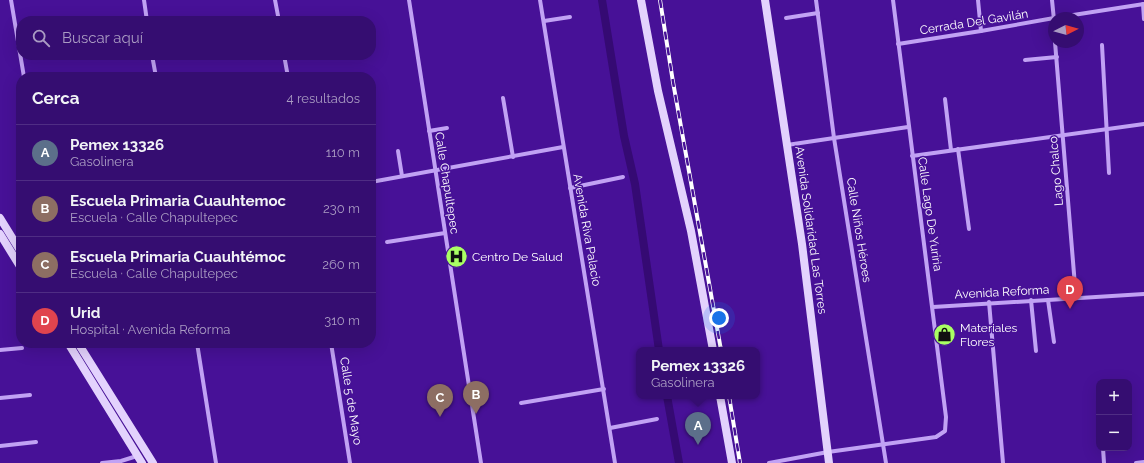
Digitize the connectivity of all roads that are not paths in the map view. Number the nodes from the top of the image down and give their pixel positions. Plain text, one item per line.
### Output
1 (11, 0) edge
2 (144, 0) edge
3 (276, 0) edge
4 (409, 0) edge
5 (540, 0) edge
6 (641, 0) edge
7 (645, 0) edge
8 (762, 0) edge
9 (765, 0) edge
10 (816, 0) edge
11 (893, 0) edge
12 (978, 0) edge
13 (1052, 0) edge
14 (1144, 4) edge
15 (1053, 12) edge
16 (818, 13) junction
17 (1084, 14) edge
18 (146, 16) edge
19 (278, 16) edge
20 (570, 17) dead end
21 (768, 17) junction
22 (786, 18) dead end
23 (1144, 19) edge
24 (1048, 20) edge
25 (544, 21) junction
26 (16, 30) edge
27 (981, 31) junction
28 (898, 44) junction
29 (1102, 45) dead end
30 (1056, 48) edge
31 (1056, 57) junction
32 (21, 60) edge
33 (153, 60) edge
34 (285, 60) edge
35 (1025, 60) dead end
36 (653, 70) junction
37 (23, 72) edge
38 (155, 72) edge
39 (287, 72) edge
40 (503, 98) dead end
41 (945, 99) dead end
42 (1144, 124) edge
43 (908, 127) junction
44 (447, 128) dead end
45 (1107, 128) junction
46 (429, 131) junction
47 (1063, 134) junction
48 (834, 138) junction
49 (787, 144) junction
50 (563, 147) junction
51 (958, 149) junction
52 (951, 150) junction
53 (398, 151) dead end
54 (912, 156) junction
55 (513, 157) junction
56 (435, 171) junction
57 (1109, 173) dead end
58 (402, 176) junction
59 (623, 177) dead end
60 (376, 181) edge
61 (570, 188) junction
62 (0, 218) edge
63 (969, 229) dead end
64 (445, 233) junction
65 (0, 234) edge
66 (387, 242) dead end
67 (16, 243) edge
68 (16, 253) edge
69 (12, 254) junction
70 (16, 260) edge
71 (1144, 294) edge
72 (1076, 298) junction
73 (1031, 300) junction
74 (1048, 300) junction
75 (989, 302) junction
76 (933, 307) junction
77 (1054, 342) dead end
78 (712, 347) edge
79 (22, 348) dead end
80 (71, 348) edge
81 (81, 348) edge
82 (198, 348) edge
83 (332, 348) edge
84 (0, 350) edge
85 (1036, 351) dead end
86 (604, 389) junction
87 (30, 395) dead end
88 (0, 398) edge
89 (721, 399) edge
90 (520, 403) dead end
91 (657, 419) dead end
92 (610, 428) junction
93 (36, 442) dead end
94 (883, 445) junction
95 (0, 446) edge
96 (1103, 451) edge
97 (147, 452) junction
98 (828, 452) junction
99 (140, 460) edge
100 (1144, 462) edge
101 (102, 463) edge
102 (154, 463) edge
103 (216, 463) edge
104 (350, 463) edge
105 (481, 463) edge
106 (615, 463) edge
107 (732, 463) edge
108 (768, 463) edge
109 (829, 463) edge
110 (886, 463) edge
111 (1003, 463) edge
112 (1104, 463) edge
113 (1136, 463) edge

1 - 26 street
2 - 18 street
3 - 19 street
4 - 46 street, Calle Chapultepec
5 - 25 street, Avenida Riva Palacio
6 - 36 main road
7 - 36 main road
8 - 21 main road
9 - 21 main road, Avenida Solidaridad Las Torres
10 - 16 street, Calle Niños Héroes
11 - 28 street, Calle Lago De Yuriria
12 - 27 street
13 - 15 street
14 - 17 street, Cerrada Del Gavilán
14 - 23 street
16 - 22 street
16 - 48 street, Calle Niños Héroes
20 - 25 street
21 - 49 main road, Avenida Solidaridad Las Torres
24 - 27 street, Cerrada Del Gavilán
25 - 50 street, Avenida Riva Palacio
27 - 28 street, Cerrada Del Gavilán
28 - 43 street, Calle Lago De Yuriria
29 - 45 street
30 - 31 street, Lago Chalco
31 - 35 street
31 - 47 street, Lago Chalco
32 - 37 street
33 - 38 street
34 - 39 street
36 - 78 main road
40 - 55 street
41 - 52 street
42 - 45 street
43 - 48 street
43 - 54 street, Calle Lago De Yuriria
44 - 46 street
45 - 47 street
45 - 57 street
46 - 56 street, Calle Chapultepec
47 - 51 street
47 - 72 street, Lago Chalco
48 - 49 street
48 - 94 street, Calle Niños Héroes
49 - 98 main road, Avenida Solidaridad Las Torres
50 - 55 street
50 - 61 street, Avenida Riva Palacio
51 - 52 street
51 - 63 street
52 - 54 street
53 - 58 street
54 - 76 street, Calle Lago De Yuriria
55 - 56 street
56 - 58 street
56 - 64 street, Calle Chapultepec
58 - 60 street
59 - 61 street
61 - 86 street, Avenida Riva Palacio
62 - 67 main road
64 - 66 street
64 - 105 street, Calle Chapultepec
65 - 69 main road
68 - 69 street
69 - 70 main road
71 - 72 street, Avenida Reforma
72 - 74 street, Avenida Reforma
73 - 74 street, Avenida Reforma
73 - 75 street, Avenida Reforma
73 - 85 street
74 - 77 street
75 - 76 street, Avenida Reforma
75 - 111 street
76 - 94 street, Calle Lago De Yuriria
79 - 84 street
80 - 99 main road
81 - 97 main road
82 - 103 street
83 - 104 street, Calle 5 de Mayo
86 - 90 street
86 - 92 street, Avenida Riva Palacio
87 - 88 street
89 - 107 main road
91 - 92 street
92 - 106 street, Avenida Riva Palacio
93 - 95 street
94 - 98 street
94 - 110 street, Calle Niños Héroes
96 - 112 street
97 - 99 street
97 - 102 main road
98 - 108 street
98 - 109 main road, Avenida Solidaridad Las Torres
99 - 101 street
100 - 113 street

